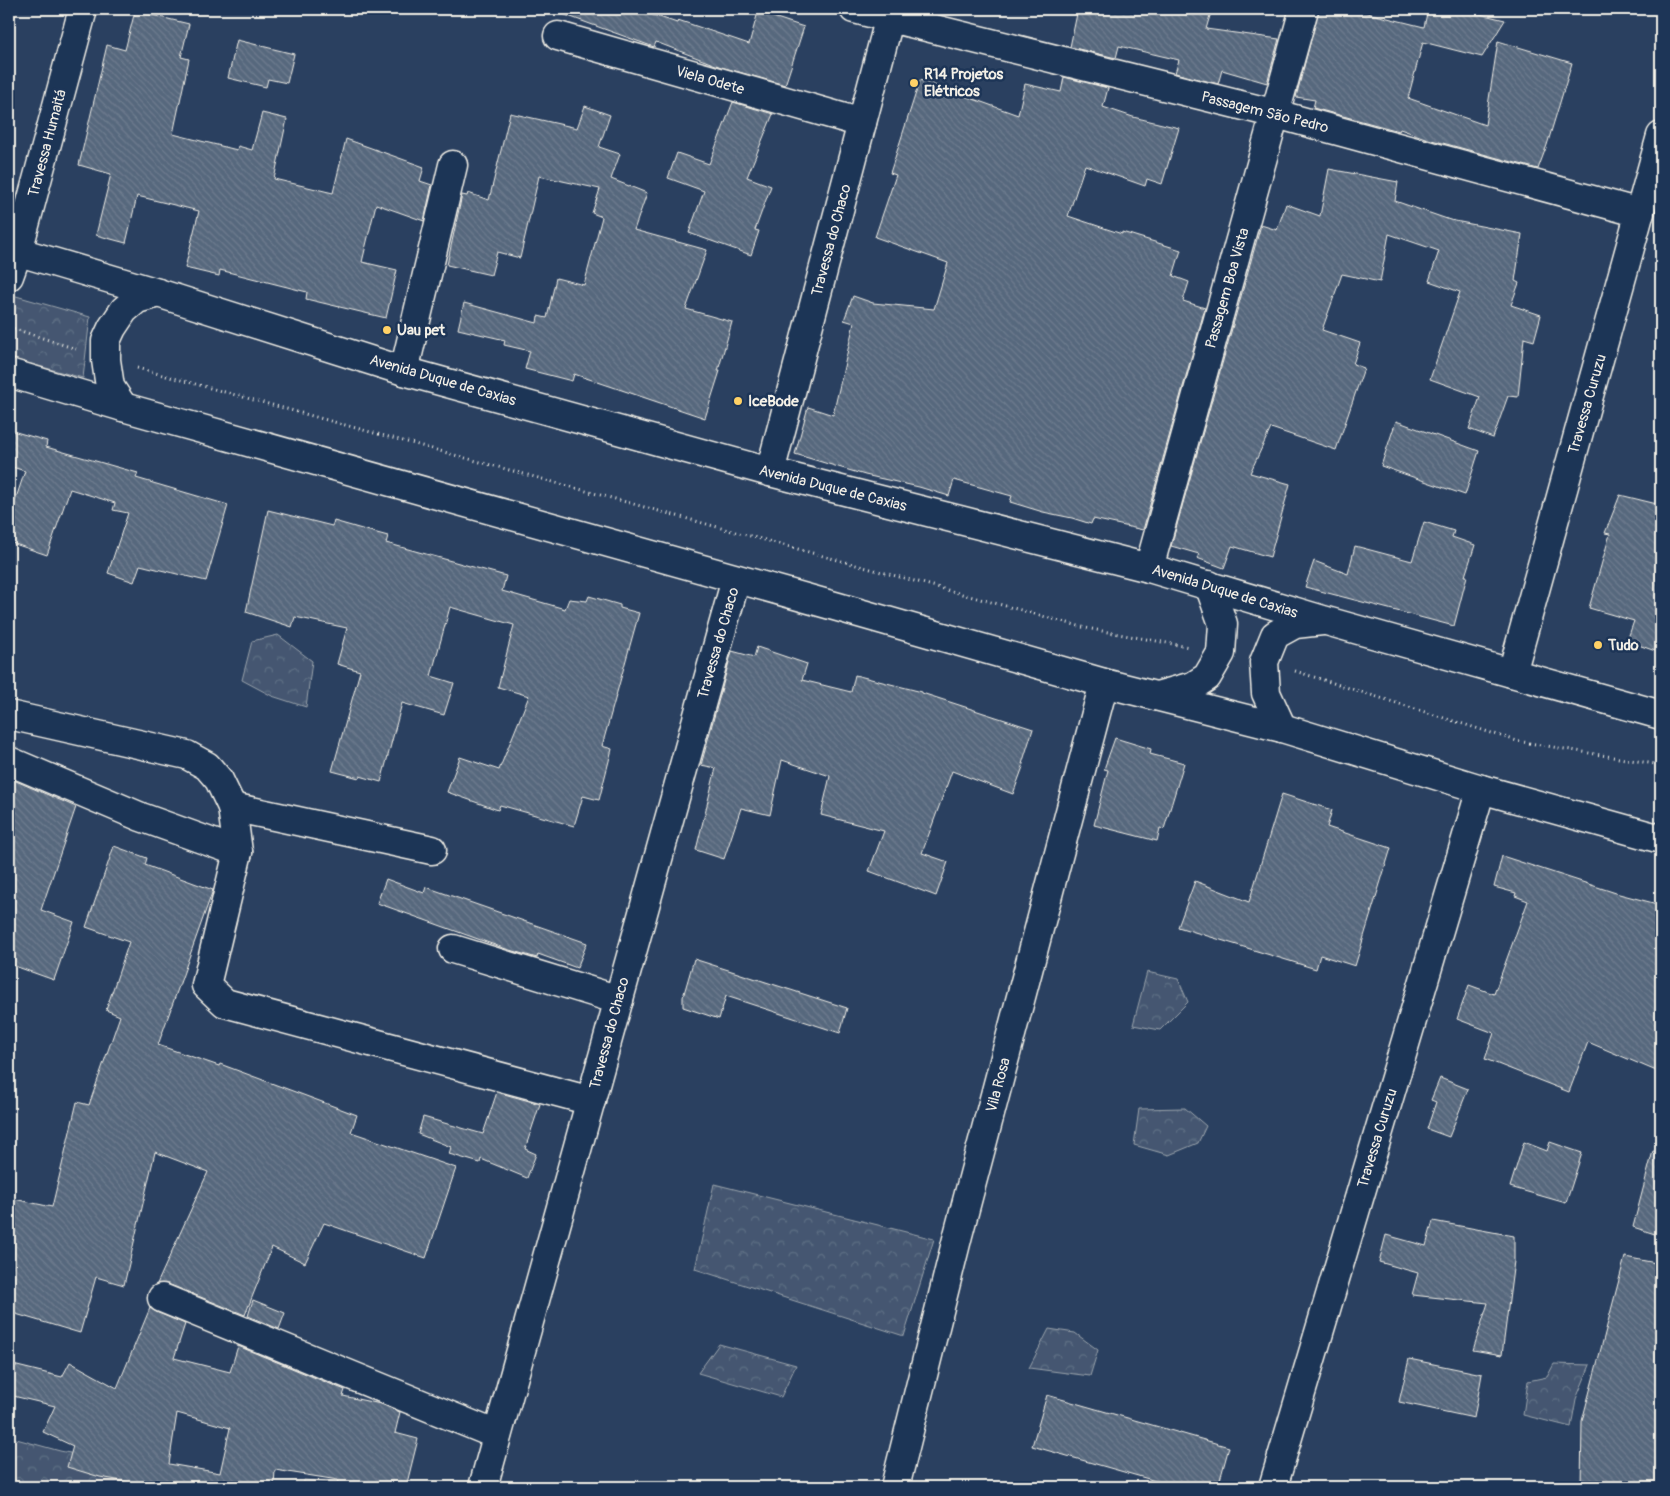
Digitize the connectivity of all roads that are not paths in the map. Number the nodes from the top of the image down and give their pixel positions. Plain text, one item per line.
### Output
1 (83, 9) edge
2 (854, 9) edge
3 (1304, 9) edge
4 (890, 14) edge
5 (558, 36) dead end
6 (1276, 114) junction
7 (862, 123) junction
8 (1661, 136) edge
9 (453, 165) dead end
10 (1640, 213) junction
11 (12, 259) edge
12 (158, 293) junction
13 (404, 371) junction
14 (9, 373) edge
15 (123, 407) junction
16 (770, 472) junction
17 (1149, 568) junction
18 (736, 579) junction
19 (1209, 585) junction
20 (1323, 620) junction
21 (1512, 673) junction
22 (1104, 683) junction
23 (1156, 696) junction
24 (9, 715) edge
25 (1661, 715) edge
26 (1282, 728) junction
27 (9, 761) edge
28 (1480, 789) junction
29 (232, 807) junction
30 (1661, 839) edge
31 (432, 850) dead end
32 (238, 852) junction
33 (453, 949) dead end
34 (619, 1000) junction
35 (591, 1101) junction
36 (162, 1298) dead end
37 (497, 1435) junction
38 (483, 1487) edge
39 (895, 1487) edge
40 (1273, 1487) edge

1 - 11 street, Travessa Humaitá
2 - 4 street, Passagem São Pedro
3 - 6 street, Passagem Boa Vista
4 - 6 street, Passagem São Pedro
4 - 7 street, Travessa do Chaco
5 - 7 street, Viela Odete
6 - 10 street, Passagem São Pedro
6 - 17 street, Passagem Boa Vista
7 - 16 street, Travessa do Chaco
8 - 10 street, Travessa Curuzu
9 - 13 street
10 - 21 street, Travessa Curuzu
11 - 12 street, Avenida Duque de Caxias
12 - 13 street, Avenida Duque de Caxias
12 - 15 street
13 - 16 street, Avenida Duque de Caxias
14 - 15 street
15 - 18 street
16 - 17 street, Avenida Duque de Caxias
17 - 19 street, Avenida Duque de Caxias
18 - 22 street
18 - 34 street, Travessa do Chaco
19 - 20 street, Avenida Duque de Caxias
19 - 23 street
20 - 21 street, Avenida Duque de Caxias
20 - 26 street
21 - 25 street, Avenida Duque de Caxias
22 - 23 street
22 - 39 street, Vila Rosa
23 - 26 street
24 - 29 street
26 - 28 street
27 - 32 street
28 - 30 street
28 - 40 street, Travessa Curuzu
29 - 31 street
29 - 32 street
32 - 35 street
33 - 34 street
34 - 35 street, Travessa do Chaco
35 - 37 street, Travessa do Chaco
36 - 37 street
37 - 38 street, Travessa do Chaco

